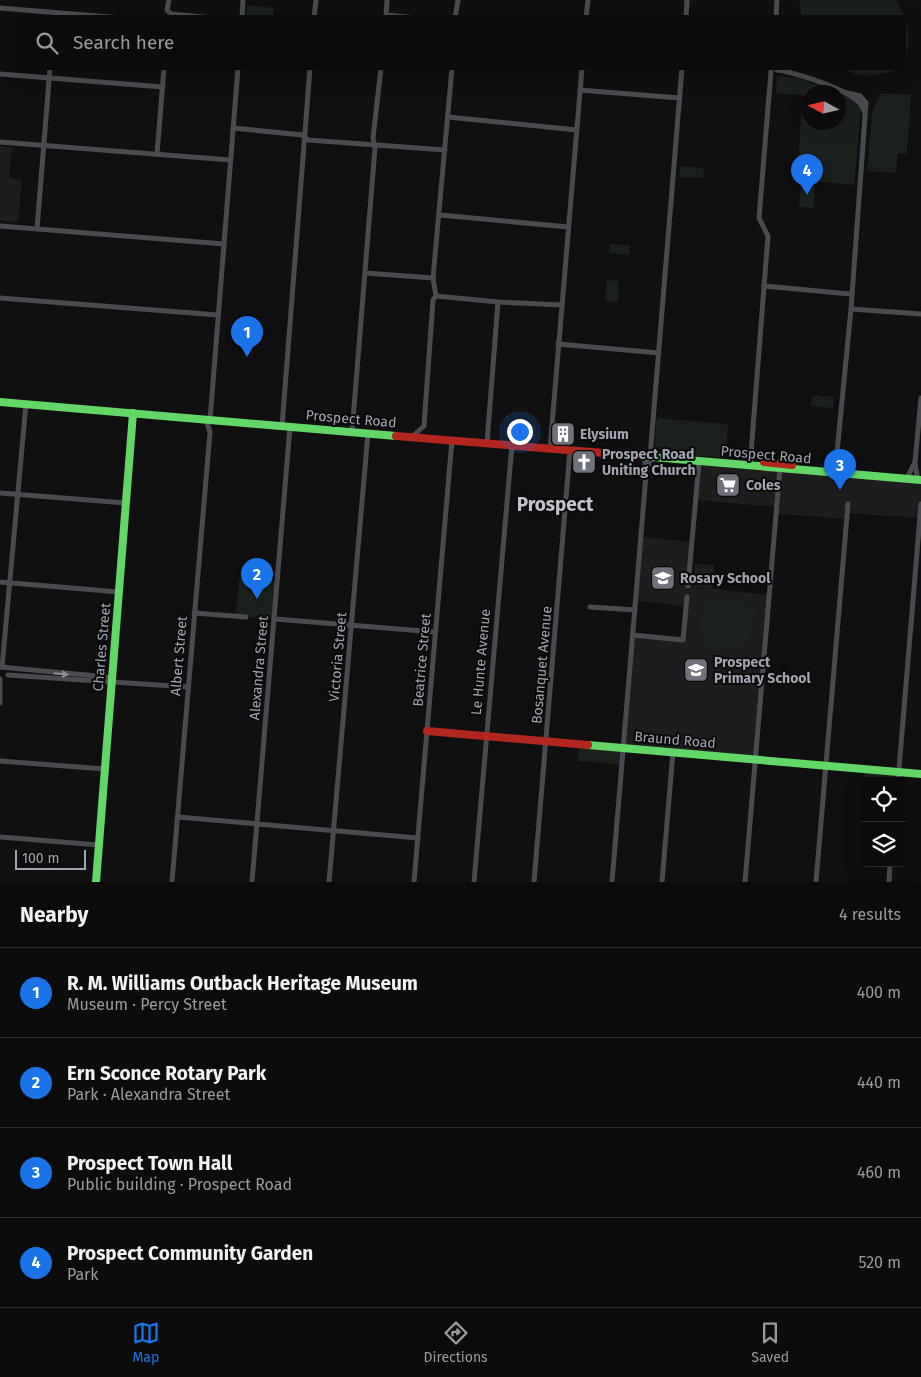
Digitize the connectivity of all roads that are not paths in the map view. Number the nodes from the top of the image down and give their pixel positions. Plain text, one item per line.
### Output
1 (169, 0) edge
2 (243, 0) edge
3 (316, 0) edge
4 (387, 0) edge
5 (458, 0) edge
6 (588, 0) edge
7 (687, 0) edge
8 (777, 0) edge
9 (0, 8) edge
10 (54, 15) edge
11 (181, 15) edge
12 (242, 15) edge
13 (314, 15) edge
14 (386, 15) edge
15 (456, 15) edge
16 (586, 15) edge
17 (686, 15) edge
18 (776, 15) edge
19 (50, 70) edge
20 (164, 70) edge
21 (238, 70) edge
22 (310, 70) edge
23 (381, 70) edge
24 (452, 70) edge
25 (582, 70) edge
26 (682, 70) edge
27 (773, 70) edge
28 (778, 70) edge
29 (0, 74) edge
30 (49, 78) junction
31 (163, 87) junction
32 (580, 90) junction
33 (679, 98) junction
34 (448, 117) junction
35 (233, 128) junction
36 (576, 130) junction
37 (305, 138) junction
38 (0, 142) edge
39 (44, 145) junction
40 (374, 145) junction
41 (445, 150) junction
42 (157, 154) junction
43 (230, 160) junction
44 (440, 215) junction
45 (0, 226) edge
46 (568, 227) junction
47 (37, 229) junction
48 (224, 244) junction
49 (365, 273) junction
50 (433, 278) junction
51 (764, 286) junction
52 (850, 294) junction
53 (436, 296) junction
54 (0, 298) edge
55 (498, 302) junction
56 (562, 305) junction
57 (851, 310) junction
58 (921, 314) edge
59 (218, 315) junction
60 (558, 344) junction
61 (659, 353) junction
62 (921, 398) edge
63 (0, 402) edge
64 (26, 404) junction
65 (133, 413) junction
66 (211, 420) junction
67 (286, 426) junction
68 (424, 426) junction
69 (210, 432) junction
70 (352, 432) junction
71 (368, 433) junction
72 (412, 436) junction
73 (432, 438) junction
74 (452, 440) junction
75 (487, 443) junction
76 (512, 445) junction
77 (550, 449) junction
78 (570, 450) junction
79 (649, 457) junction
80 (699, 462) junction
81 (750, 464) junction
82 (780, 466) junction
83 (835, 471) junction
84 (646, 475) junction
85 (917, 476) edge
86 (0, 493) edge
87 (17, 494) junction
88 (126, 503) junction
89 (848, 504) dead end
90 (921, 504) edge
91 (0, 582) edge
92 (10, 583) junction
93 (688, 586) dead end
94 (119, 592) junction
95 (687, 597) dead end
96 (590, 607) dead end
97 (635, 610) junction
98 (194, 613) junction
99 (246, 617) dead end
100 (275, 619) junction
101 (352, 625) junction
102 (435, 632) junction
103 (633, 635) junction
104 (4, 667) edge
105 (3, 677) edge
106 (112, 681) junction
107 (188, 687) junction
108 (0, 703) edge
109 (427, 731) junction
110 (486, 736) junction
111 (547, 741) junction
112 (623, 748) junction
113 (673, 752) junction
114 (754, 760) junction
115 (0, 761) edge
116 (826, 766) junction
117 (105, 769) junction
118 (921, 774) edge
119 (899, 777) edge
120 (178, 817) junction
121 (258, 825) junction
122 (334, 830) junction
123 (0, 837) edge
124 (418, 838) junction
125 (98, 845) junction
126 (890, 867) edge
127 (96, 882) edge
128 (172, 882) edge
129 (252, 882) edge
130 (329, 882) edge
131 (414, 882) edge
132 (474, 882) edge
133 (534, 882) edge
134 (612, 882) edge
135 (662, 882) edge
136 (745, 882) edge
137 (816, 882) edge
138 (889, 882) edge

1 - 11 street
2 - 12 street
3 - 13 street
4 - 14 street
5 - 15 street
6 - 16 street
7 - 17 street
8 - 18 street
9 - 10 street
19 - 30 street
20 - 31 street
21 - 35 street
22 - 37 street, Alexandra Street
23 - 40 street
24 - 34 street
25 - 32 street
26 - 33 street
27 - 51 street
28 - 52 street
29 - 30 street
30 - 31 street
30 - 39 street
31 - 42 street
32 - 33 street
32 - 36 street
33 - 61 street
34 - 36 street
34 - 41 street
35 - 37 street
35 - 43 street
36 - 46 street
37 - 40 street
37 - 67 street, Alexandra Street
38 - 39 street
39 - 42 street
39 - 47 street
40 - 41 street
40 - 49 street
41 - 44 street
42 - 43 street
43 - 48 street
44 - 46 street
44 - 50 street
45 - 47 street
46 - 56 street
47 - 48 street
48 - 59 street
49 - 50 street
49 - 70 street
50 - 53 street
51 - 52 street
51 - 81 street
52 - 57 street
53 - 55 street
53 - 68 street
54 - 59 street
55 - 56 street
55 - 75 street
56 - 60 street
57 - 58 street
57 - 83 street
59 - 66 street
60 - 61 street
60 - 77 street
61 - 79 street
62 - 85 street
63 - 64 main road, Prospect Road
64 - 65 main road, Prospect Road
64 - 87 street
65 - 66 main road, Prospect Road
65 - 88 main road, Charles Street
66 - 67 main road, Prospect Road
66 - 69 street, Albert Street
66 - 69 street, Albert Street
67 - 70 main road, Prospect Road
67 - 100 street, Alexandra Street
68 - 72 street
68 - 73 street
69 - 98 street, Albert Street
70 - 71 main road, Prospect Road
71 - 72 main road, Prospect Road
71 - 101 street, Victoria Street
72 - 73 main road, Prospect Road
73 - 74 main road, Prospect Road
74 - 75 main road, Prospect Road
74 - 102 street, Beatrice Street
75 - 76 main road, Prospect Road
76 - 77 main road, Prospect Road
76 - 110 street, Le Hunte Avenue
77 - 78 main road, Prospect Road
78 - 79 main road, Prospect Road
78 - 111 street, Bosanquet Avenue
79 - 80 main road, Prospect Road
79 - 84 street
79 - 84 street
80 - 81 main road, Prospect Road
80 - 93 street
81 - 82 main road, Prospect Road
82 - 83 main road, Prospect Road
82 - 114 street
83 - 85 main road, Prospect Road
83 - 85 main road, Prospect Road
84 - 97 street
86 - 87 street
87 - 88 street
87 - 92 street
88 - 94 main road, Charles Street
89 - 116 street
90 - 119 street
91 - 92 street
92 - 94 street
92 - 104 street
94 - 106 main road, Charles Street
95 - 103 street
96 - 97 street
97 - 103 street
98 - 99 street
98 - 107 street, Albert Street
100 - 101 street
100 - 121 street, Alexandra Street
101 - 102 street
101 - 122 street, Victoria Street
102 - 109 street, Beatrice Street
103 - 112 street
104 - 105 street
104 -> 106 street
105 - 106 street
105 - 108 street
106 - 107 street
106 - 117 main road, Charles Street
107 - 120 street, Albert Street
109 - 110 main road, Braund Road
109 - 124 street, Beatrice Street
110 - 111 main road, Braund Road
110 - 132 street, Le Hunte Avenue
111 - 112 main road, Braund Road
111 - 133 street, Bosanquet Avenue
112 - 113 main road, Braund Road
112 - 134 street
113 - 114 main road, Braund Road
113 - 135 street
114 - 116 main road, Braund Road
114 - 136 street
115 - 117 street
116 - 119 main road, Braund Road
116 - 137 street
117 - 125 main road, Charles Street
118 - 119 main road, Braund Road
120 - 121 street
120 - 128 street, Albert Street
121 - 122 street
121 - 129 street, Alexandra Street
122 - 124 street
122 - 130 street, Victoria Street
123 - 125 street
124 - 131 street, Beatrice Street
125 - 127 main road, Charles Street
126 - 138 street

